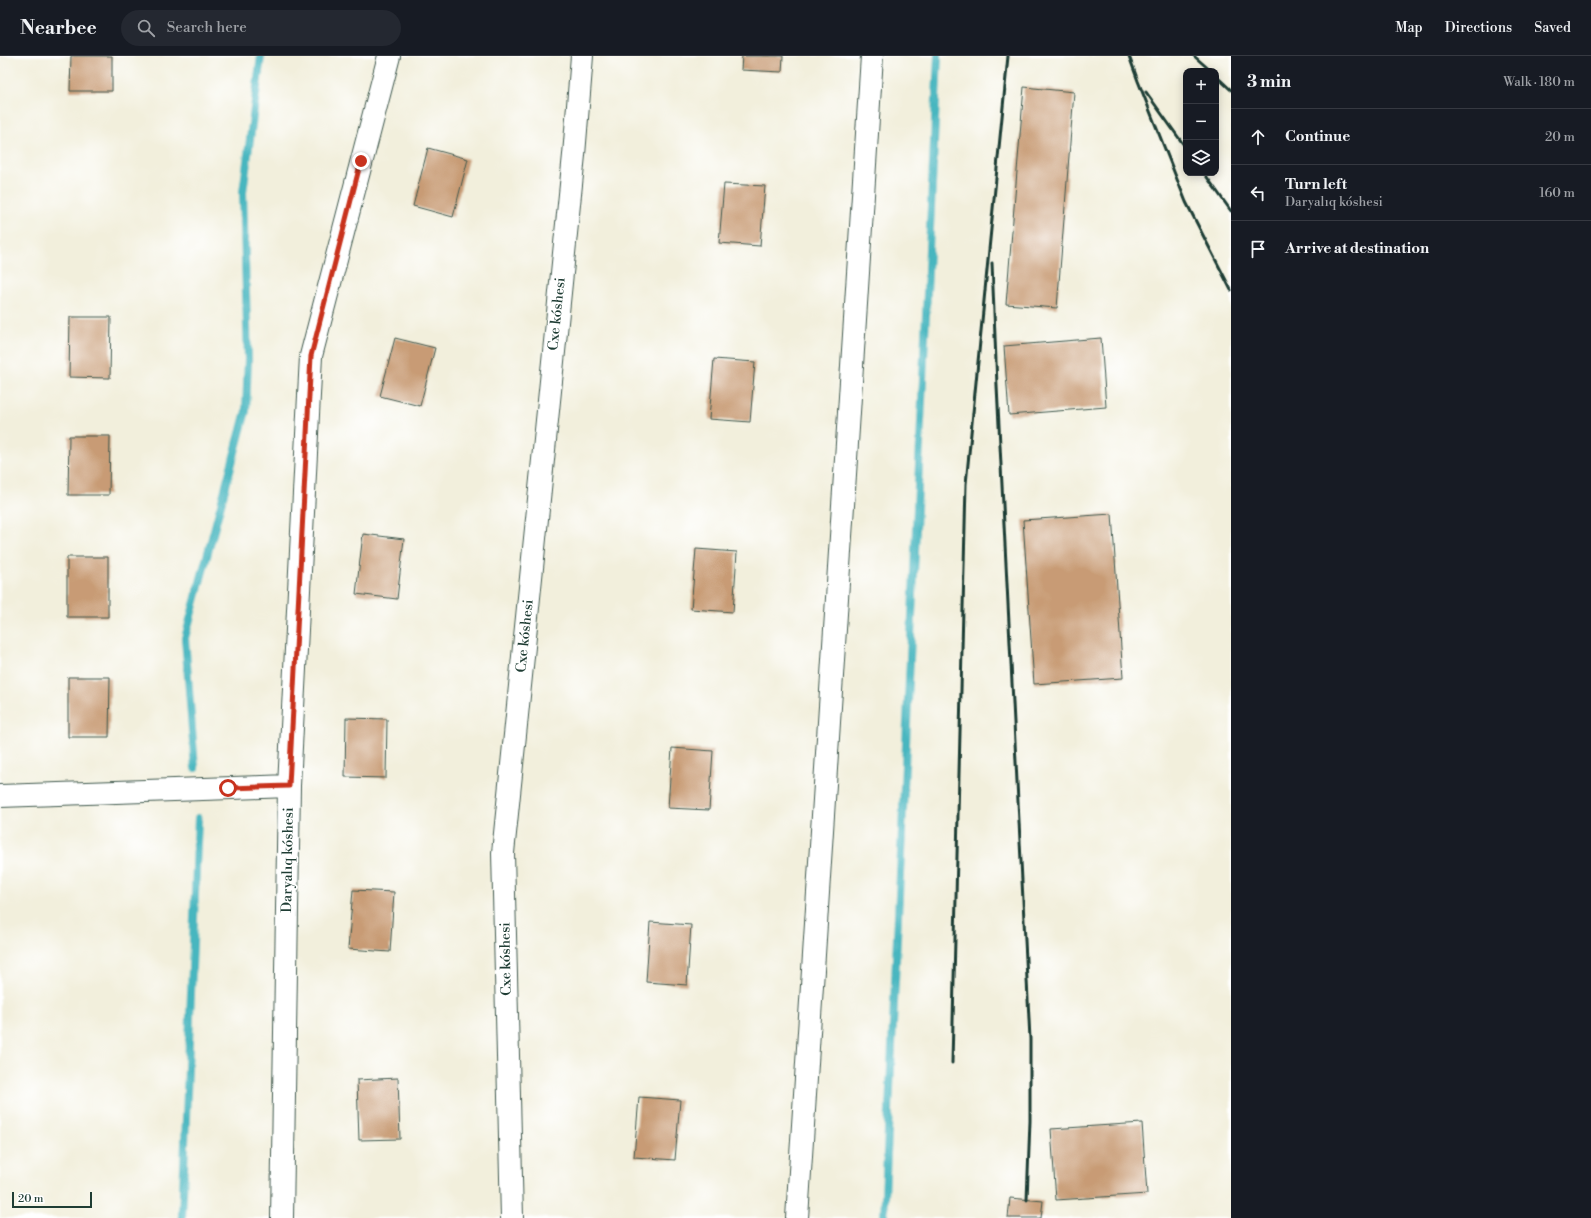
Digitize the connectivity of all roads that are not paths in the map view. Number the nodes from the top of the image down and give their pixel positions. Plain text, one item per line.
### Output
1 (389, 56) edge
2 (582, 56) edge
3 (872, 56) edge
4 (289, 786) junction
5 (0, 796) edge
6 (282, 1218) edge
7 (512, 1218) edge
8 (797, 1218) edge

1 - 4 street, Daryalıq kóshesi
2 - 7 street, Cxe kóshesi
3 - 8 street
4 - 5 street
4 - 6 street, Daryalıq kóshesi

